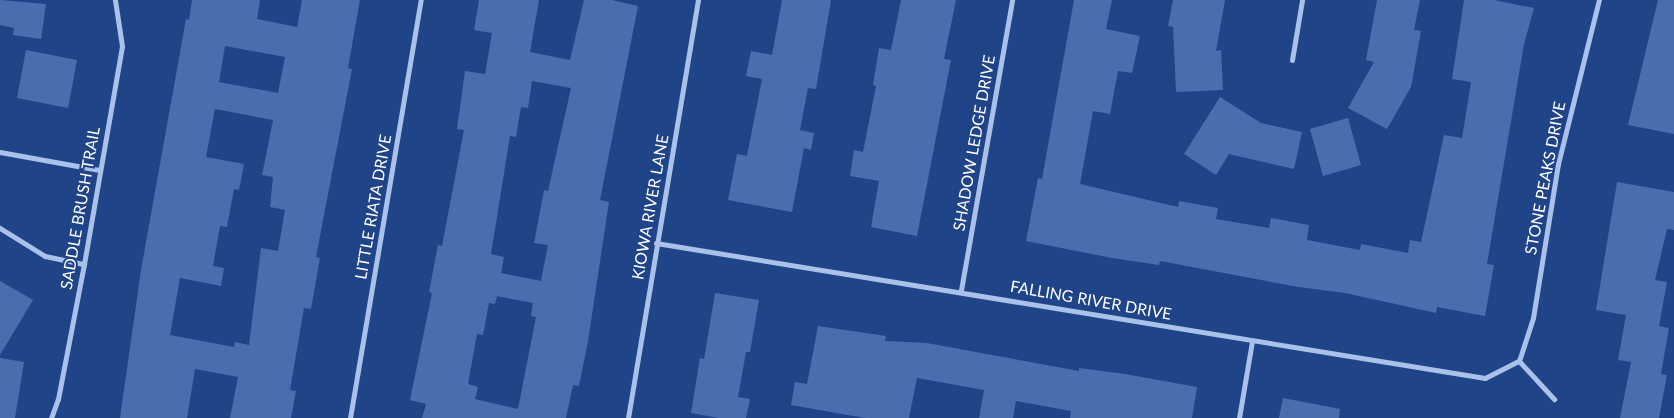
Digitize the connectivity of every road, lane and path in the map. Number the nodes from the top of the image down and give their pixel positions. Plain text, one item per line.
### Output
1 (115, 0) edge
2 (421, 0) edge
3 (698, 0) edge
4 (1012, 0) edge
5 (1302, 0) edge
6 (1599, 0) edge
7 (1292, 60) dead end
8 (0, 152) edge
9 (99, 170) junction
10 (0, 228) edge
11 (656, 243) junction
12 (84, 264) junction
13 (960, 290) junction
14 (1252, 341) junction
15 (1519, 361) junction
16 (1554, 398) dead end
17 (51, 418) edge
18 (350, 418) edge
19 (628, 418) edge
20 (1239, 418) edge

1 - 9 street, SADDLE BRUSH TRAIL
2 - 18 street, LITTLE RIATA DRIVE
3 - 11 street, KIOWA RIVER LANE
4 - 13 street, SHADOW LEDGE DRIVE
5 - 7 street
6 - 15 street, STONE PEAKS DRIVE
8 - 9 street
9 - 12 street, SADDLE BRUSH TRAIL
10 - 12 street
11 - 13 street, FALLING RIVER DRIVE
11 - 19 street, KIOWA RIVER LANE
12 - 17 street, SADDLE BRUSH TRAIL
13 - 14 street, FALLING RIVER DRIVE
14 - 15 street, FALLING RIVER DRIVE
14 - 20 street
15 - 16 street

